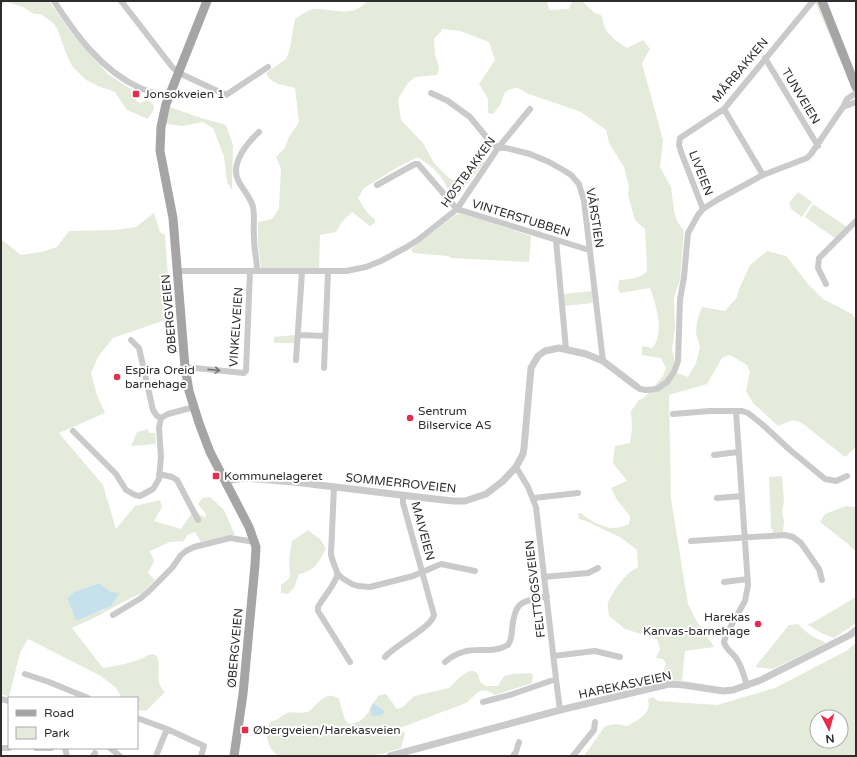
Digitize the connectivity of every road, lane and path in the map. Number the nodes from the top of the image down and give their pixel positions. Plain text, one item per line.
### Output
1 (54, 1) edge
2 (121, 1) edge
3 (207, 1) edge
4 (813, 1) edge
5 (822, 1) edge
6 (765, 58) junction
7 (268, 67) dead end
8 (179, 72) junction
9 (856, 87) edge
10 (431, 93) dead end
11 (856, 93) edge
12 (168, 101) junction
13 (856, 102) edge
14 (842, 107) junction
15 (530, 109) dead end
16 (724, 109) junction
17 (260, 132) dead end
18 (679, 145) joint
19 (818, 146) junction
20 (498, 148) junction
21 (763, 175) junction
22 (377, 185) dead end
23 (457, 209) junction
24 (703, 209) junction
25 (856, 221) edge
26 (556, 240) junction
27 (589, 250) junction
28 (177, 271) junction
29 (254, 271) junction
30 (302, 272) junction
31 (328, 272) junction
32 (826, 284) dead end
33 (299, 335) junction
34 (325, 336) junction
35 (131, 340) dead end
36 (566, 349) junction
37 (296, 360) dead end
38 (603, 361) junction
39 (185, 367) junction
40 (324, 368) dead end
41 (636, 386) joint
42 (194, 407) junction
43 (736, 410) junction
44 (673, 414) dead end
45 (162, 418) junction
46 (72, 432) dead end
47 (738, 452) junction
48 (714, 455) dead end
49 (516, 467) junction
50 (159, 474) junction
51 (847, 476) dead end
52 (225, 481) junction
53 (334, 487) junction
54 (578, 493) dead end
55 (403, 495) junction
56 (742, 496) junction
57 (534, 498) junction
58 (717, 498) dead end
59 (198, 520) dead end
60 (745, 538) junction
61 (691, 541) dead end
62 (255, 542) junction
63 (598, 568) dead end
64 (475, 571) dead end
65 (423, 572) junction
66 (337, 573) junction
67 (544, 577) junction
68 (748, 579) junction
69 (822, 580) dead end
70 (724, 582) dead end
71 (547, 596) junction
72 (113, 615) dead end
73 (856, 630) edge
74 (553, 656) junction
75 (385, 657) dead end
76 (620, 657) dead end
77 (350, 662) dead end
78 (446, 662) dead end
79 (25, 674) dead end
80 (556, 679) junction
81 (747, 686) junction
82 (86, 697) edge
83 (483, 702) dead end
84 (560, 710) junction
85 (138, 718) edge
86 (595, 722) dead end
87 (167, 729) junction
88 (519, 742) dead end
89 (156, 756) edge
90 (201, 756) edge
91 (234, 756) edge
92 (390, 756) edge
93 (513, 756) edge
94 (573, 756) edge

1 - 12 street
2 - 8 street
3 - 8 main road, ØBERGVEIEN
4 - 6 street, MÅRBAKKEN
5 - 9 main road
6 - 16 street, MÅRBAKKEN
6 - 19 street, TUNVEIEN
7 - 8 street
8 - 12 main road, ØBERGVEIEN
10 - 20 street
11 - 14 street
12 - 28 main road, ØBERGVEIEN
13 - 14 street
14 - 19 street
15 - 20 street, HØSTBAKKEN
16 - 18 street, MÅRBAKKEN
16 - 21 street
17 - 29 street
18 - 24 street, LIVEIEN
19 - 21 street
20 - 23 street, HØSTBAKKEN
20 - 27 street, VÅRSTIEN
21 - 24 street
22 - 23 street, VINTERSTUBBEN
23 - 26 street, VINTERSTUBBEN
23 - 31 street, HØSTBAKKEN
24 - 41 street
25 - 32 street
26 - 27 street, VINTERSTUBBEN
26 - 36 street
27 - 38 street, VÅRSTIEN
28 - 29 street, HØSTBAKKEN
28 - 39 main road, ØBERGVEIEN
29 - 30 street, HØSTBAKKEN
39 -> 29 street, VINKELVEIEN
30 - 31 street, HØSTBAKKEN
30 - 33 street
31 - 34 street
33 - 34 street
33 - 37 street
34 - 40 street
35 - 45 street
36 - 38 street, SOMMERROVEIEN
36 - 49 street, SOMMERROVEIEN
38 - 41 street, SOMMERROVEIEN
39 - 42 main road, ØBERGVEIEN
42 - 45 street
42 - 52 main road, ØBERGVEIEN
43 - 44 street
43 - 47 street
43 - 51 street
45 - 50 street
46 - 50 street
47 - 48 street
47 - 56 street
49 - 55 street, SOMMERROVEIEN
49 - 57 street, FELTTOGSVEIEN
50 - 59 street
52 - 53 street, SOMMERROVEIEN
52 - 62 main road, ØBERGVEIEN
53 - 55 street, SOMMERROVEIEN
53 - 66 street
54 - 57 street
55 - 65 street, MAIVEIEN
56 - 58 street
56 - 60 street
57 - 67 street, FELTTOGSVEIEN
60 - 61 street
60 - 68 street
60 - 69 street
62 - 72 street
62 - 91 main road, ØBERGVEIEN
63 - 67 street
64 - 65 street, MAIVEIEN
65 - 66 street, MAIVEIEN
65 - 75 street, MAIVEIEN
66 - 77 street
67 - 71 street, FELTTOGSVEIEN
68 - 70 street
68 - 81 street
71 - 74 street, FELTTOGSVEIEN
71 - 78 street
73 - 81 street, HAREKASVEIEN
74 - 76 street
74 - 80 street, FELTTOGSVEIEN
79 - 82 street
80 - 83 street
80 - 84 street, FELTTOGSVEIEN
81 - 84 street, HAREKASVEIEN
84 - 92 street, HAREKASVEIEN
85 - 87 street
86 - 94 street
87 - 89 street
87 - 90 street
88 - 93 street

